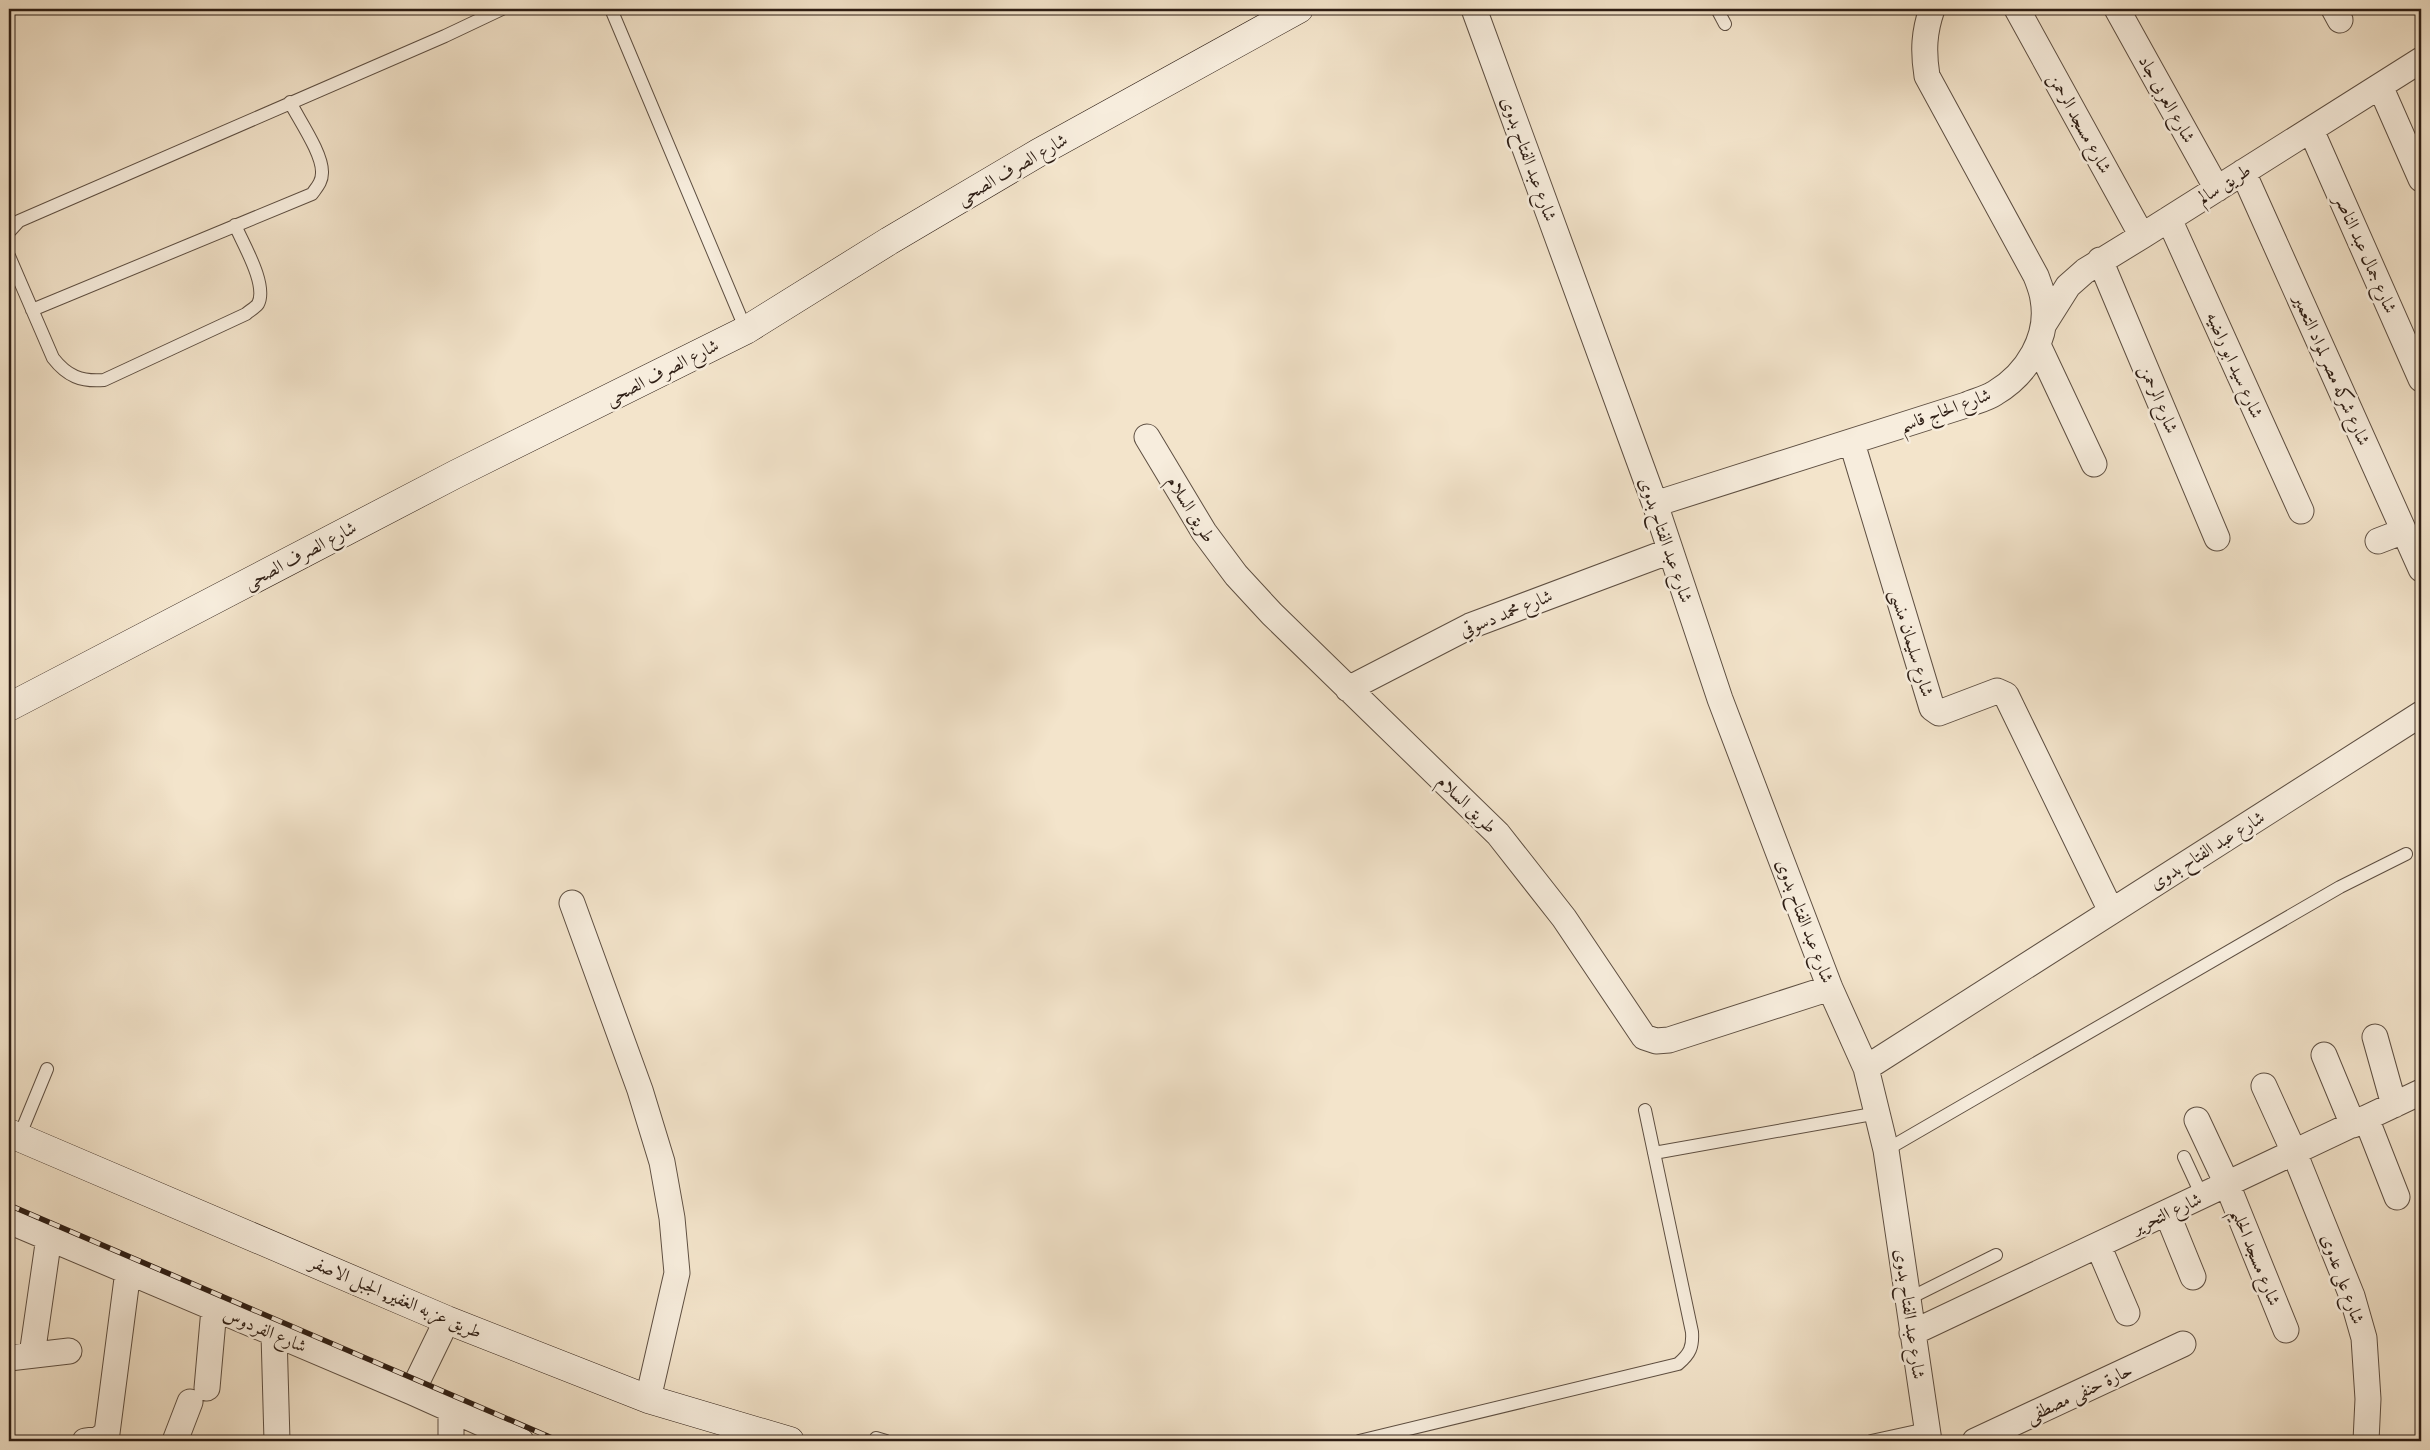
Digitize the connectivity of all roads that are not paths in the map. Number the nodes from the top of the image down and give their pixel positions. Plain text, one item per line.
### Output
1 (502, 9) edge
2 (611, 9) edge
3 (1299, 9) edge
4 (1474, 9) edge
5 (1717, 9) edge
6 (1932, 9) edge
7 (2017, 9) edge
8 (2117, 9) edge
9 (1725, 24) dead end
10 (2421, 60) edge
11 (2380, 86) junction
12 (290, 102) junction
13 (2311, 130) junction
14 (2243, 172) junction
15 (2421, 179) edge
16 (2217, 188) junction
17 (2169, 219) junction
18 (235, 225) junction
19 (9, 232) edge
20 (2142, 236) junction
21 (9, 256) edge
22 (2100, 260) junction
23 (32, 310) junction
24 (746, 330) junction
25 (2041, 335) junction
26 (2421, 379) edge
27 (1147, 437) dead end
28 (1852, 443) junction
29 (2094, 464) dead end
30 (1655, 504) junction
31 (2301, 511) dead end
32 (2404, 531) junction
33 (2217, 538) dead end
34 (2378, 540) dead end
35 (1670, 551) junction
36 (2421, 569) edge
37 (1348, 689) junction
38 (9, 707) edge
39 (2421, 714) edge
40 (2406, 854) dead end
41 (572, 904) dead end
42 (2110, 912) junction
43 (1830, 988) junction
44 (2375, 1038) dead end
45 (2324, 1055) dead end
46 (1866, 1068) junction
47 (47, 1069) dead end
48 (2264, 1086) dead end
49 (2421, 1092) edge
50 (2394, 1105) junction
51 (1645, 1110) dead end
52 (1878, 1113) junction
53 (2197, 1120) dead end
54 (2360, 1121) junction
55 (14, 1135) edge
56 (1886, 1150) junction
57 (2294, 1152) junction
58 (1654, 1153) junction
59 (2184, 1157) dead end
60 (2227, 1184) junction
61 (2202, 1196) junction
62 (2398, 1197) dead end
63 (2167, 1213) junction
64 (9, 1221) edge
65 (49, 1237) junction
66 (2098, 1245) junction
67 (1996, 1255) dead end
68 (128, 1271) junction
69 (2193, 1278) dead end
70 (1908, 1299) junction
71 (214, 1309) junction
72 (2127, 1313) dead end
73 (447, 1320) junction
74 (2286, 1330) dead end
75 (1912, 1333) junction
76 (274, 1334) junction
77 (2182, 1344) dead end
78 (69, 1351) dead end
79 (20, 1356) edge
80 (412, 1392) junction
81 (648, 1399) junction
82 (451, 1410) junction
83 (1928, 1435) edge
84 (85, 1441) edge
85 (175, 1441) edge
86 (277, 1441) edge
87 (452, 1441) edge
88 (521, 1441) edge
89 (790, 1441) edge
90 (1359, 1441) edge
91 (1871, 1441) edge
92 (1975, 1441) edge
93 (2366, 1441) edge

1 - 12 lane
2 - 24 lane
3 - 24 street, شارع الصرف الصحى
4 - 30 street, شارع عبد الفتاح بدوى
5 - 9 lane
6 - 25 street
7 - 20 street, شارع مسجد الرحمن
8 - 16 street, شارع العربى جاد
10 - 11 street, طريق سالم
11 - 13 street, طريق سالم
11 - 15 street
12 - 18 lane
12 - 19 lane
13 - 14 street, طريق سالم
13 - 26 street, شارع جمال عبد الناصر
14 - 16 street, طريق سالم
14 - 32 street, شارع شركه مصر لمواد التعمير
16 - 17 street, طريق سالم
17 - 20 street, طريق سالم
17 - 31 street, شارع سيد ابو راضيه
18 - 23 lane
18 - 23 lane
20 - 22 street, طريق سالم
21 - 23 lane
22 - 25 street, طريق سالم
22 - 33 street, شارع الرحمن
24 - 38 street, شارع الصرف الصحى
25 - 28 street, شارع الحاج قاسم
25 - 29 street
27 - 37 street, طريق السلام
28 - 30 street, شارع الحاج قاسم
28 - 42 street, شارع سليمان منسى
30 - 35 street, شارع عبد الفتاح بدوى
32 - 34 street
32 - 36 street, شارع شركه مصر لمواد التعمير
35 - 37 street, شارع محمد دسوقي
35 - 43 street, شارع عبد الفتاح بدوى
37 - 43 street, طريق السلام
39 - 42 street, شارع عبد الفتاح بدوى
40 - 56 lane
41 - 81 street
42 - 46 street, شارع عبد الفتاح بدوى
43 - 46 street, شارع عبد الفتاح بدوى
44 - 50 street
45 - 54 street
46 - 52 street, شارع عبد الفتاح بدوى
47 - 55 lane
48 - 57 street, شارع على عدوى
49 - 50 street, شارع التحرير
50 - 54 street, شارع التحرير
51 - 58 lane
52 - 56 street, شارع عبد الفتاح بدوى
52 - 58 lane
53 - 60 street, شارع مسجد الحليم
54 - 57 street, شارع التحرير
54 - 62 street
55 - 73 street, طريق عزبه الغفير, الجبل الاصفر
56 - 70 street, شارع عبد الفتاح بدوى
57 - 60 street, شارع التحرير
57 - 93 street, شارع على عدوى
58 - 90 lane
59 - 61 lane
60 - 61 street, شارع التحرير
60 - 74 street, شارع مسجد الحليم
61 - 63 street, شارع التحرير
63 - 66 street, شارع التحرير
63 - 69 street
64 - 65 street, شارع الفردوس
65 - 68 street, شارع الفردوس
65 - 79 street
66 - 72 street
66 - 75 street, شارع التحرير
67 - 70 lane
68 - 71 street, شارع الفردوس
68 - 84 street
70 - 75 street, شارع عبد الفتاح بدوى
71 - 76 street, شارع الفردوس
71 - 85 street
73 - 80 street
73 - 81 street, طريق عزبه الغفير, الجبل الاصفر
75 - 83 street, شارع عبد الفتاح بدوى
76 - 80 street, شارع الفردوس
76 - 86 street
77 - 92 street, حارة حنفى مصطفى
78 - 79 street
80 - 82 street, شارع الفردوس
81 - 89 street, طريق عزبه الغفير, الجبل الاصفر
82 - 87 street
82 - 88 street, شارع الفردوس
83 - 91 lane

